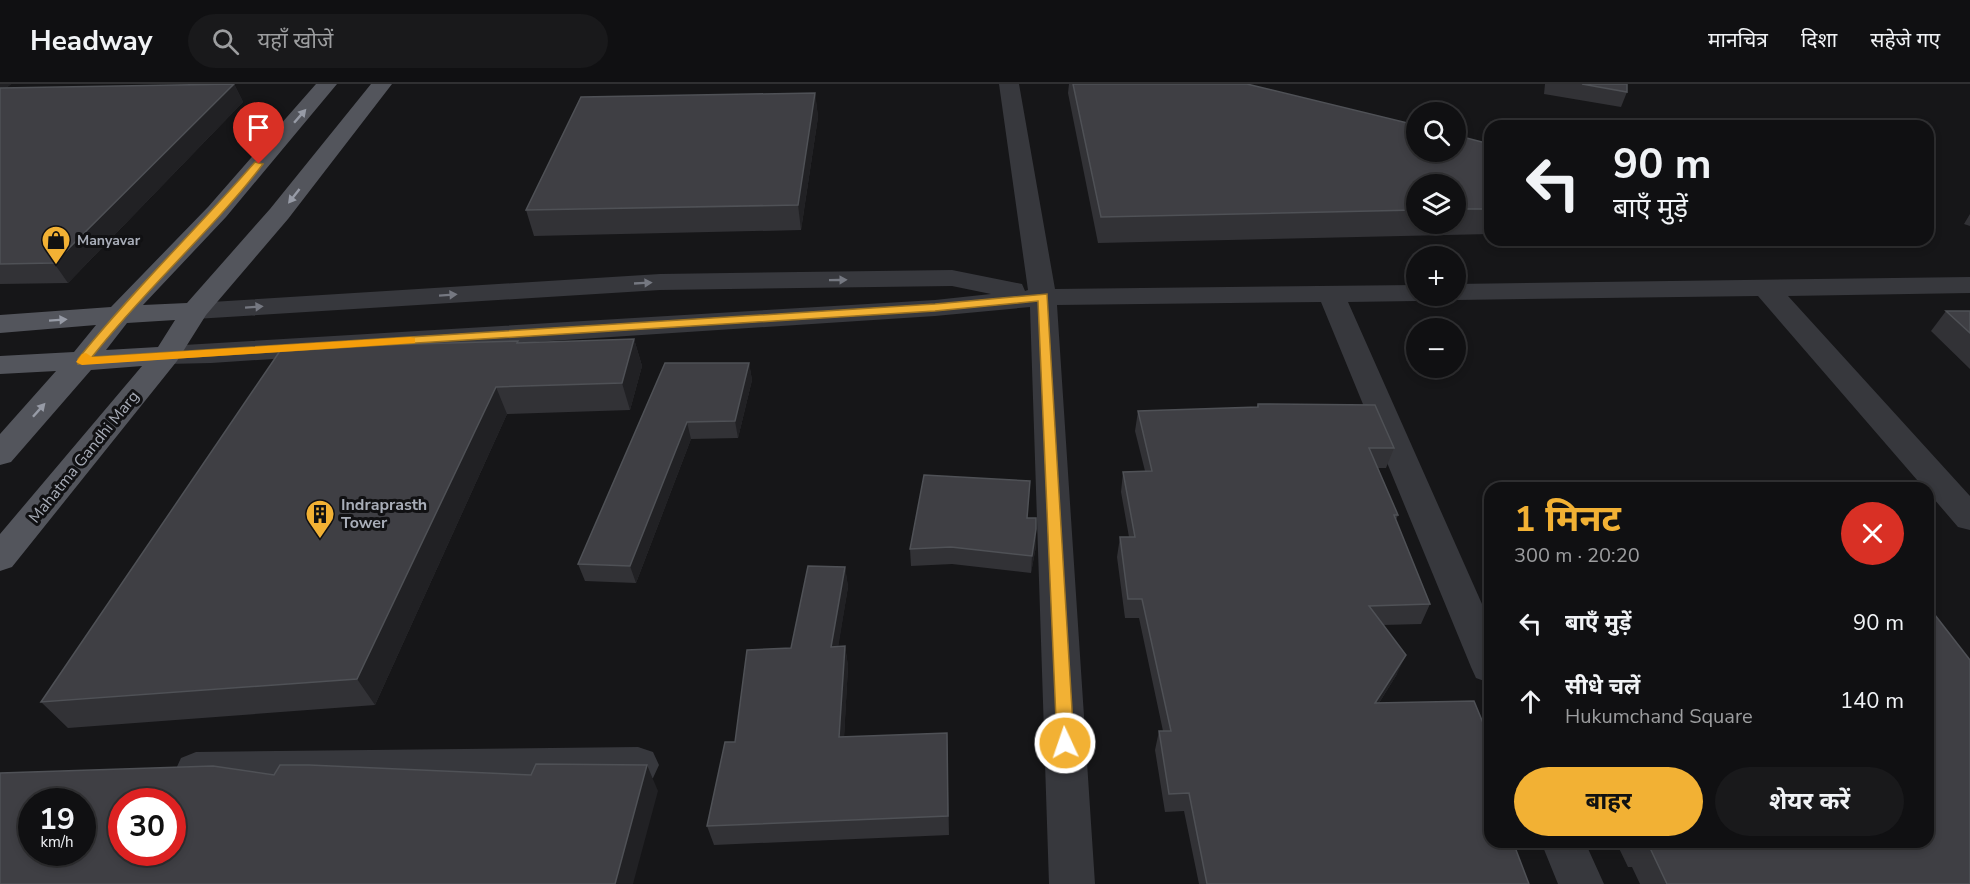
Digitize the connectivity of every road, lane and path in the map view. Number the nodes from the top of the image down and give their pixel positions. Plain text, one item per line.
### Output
1 (327, 84) edge
2 (382, 84) edge
3 (1009, 84) edge
4 (1970, 285) edge
5 (1766, 288) junction
6 (1406, 292) edge
7 (1466, 292) edge
8 (1331, 294) junction
9 (1043, 297) junction
10 (195, 311) junction
11 (119, 315) junction
12 (0, 324) edge
13 (167, 355) junction
14 (82, 362) junction
15 (0, 365) edge
16 (0, 454) edge
17 (1970, 518) edge
18 (0, 558) edge
19 (1484, 653) edge
20 (638, 765) edge
21 (155, 771) edge
22 (1566, 848) edge
23 (1072, 884) edge
24 (1581, 884) edge

11 -> 1 main road
2 -> 10 main road
3 - 9 street
4 - 5 street
5 - 7 street
5 - 17 street
6 - 8 street
8 - 9 street
8 - 19 street
10 -> 9 street
9 - 13 street
9 - 23 street
10 - 11 main road
10 - 13 main road, Mahatma Gandhi Marg
12 -> 11 main road
11 - 14 main road
13 - 14 main road
13 - 18 main road, Mahatma Gandhi Marg
14 - 15 main road
16 -> 14 main road
20 - 21 street
22 - 24 street

